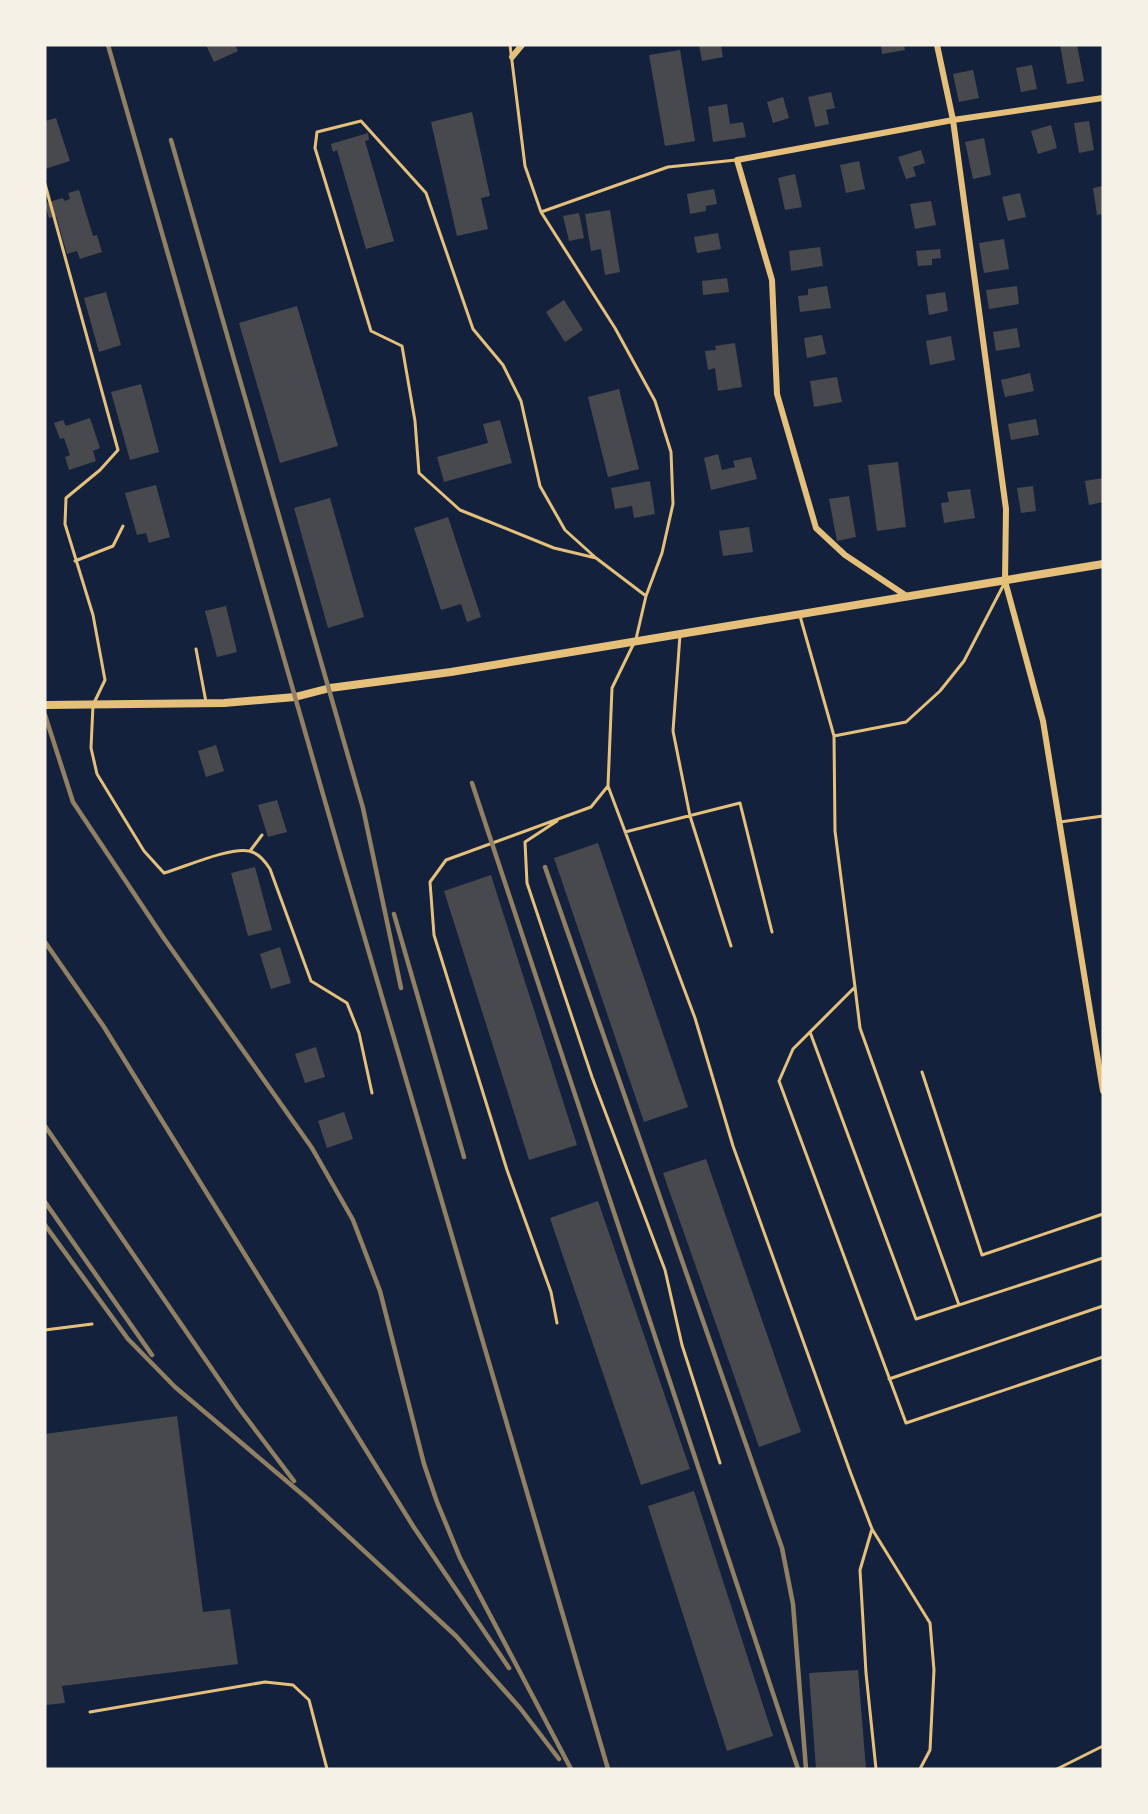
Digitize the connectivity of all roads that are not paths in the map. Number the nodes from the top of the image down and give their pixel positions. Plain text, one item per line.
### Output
1 (510, 45) edge
2 (522, 45) edge
3 (937, 45) edge
4 (512, 57) junction
5 (1103, 98) edge
6 (953, 120) junction
7 (737, 160) junction
8 (45, 184) edge
9 (541, 212) junction
10 (123, 526) dead end
11 (596, 558) junction
12 (75, 561) junction
13 (1103, 564) edge
14 (1005, 581) junction
15 (646, 596) junction
16 (908, 597) junction
17 (799, 614) junction
18 (681, 634) junction
19 (635, 641) junction
20 (195, 650) dead end
21 (207, 702) junction
22 (45, 705) edge
23 (93, 705) junction
24 (834, 736) junction
25 (608, 786) junction
26 (690, 816) junction
27 (1103, 816) edge
28 (561, 819) junction
29 (1058, 822) junction
30 (626, 832) junction
31 (262, 835) dead end
32 (250, 851) junction
33 (772, 932) dead end
34 (731, 946) dead end
35 (855, 987) junction
36 (810, 1032) junction
37 (922, 1072) dead end
38 (1103, 1091) edge
39 (372, 1093) dead end
40 (1103, 1214) edge
41 (1103, 1258) edge
42 (959, 1305) junction
43 (1103, 1306) edge
44 (557, 1323) dead end
45 (92, 1324) dead end
46 (45, 1330) edge
47 (1103, 1357) edge
48 (889, 1379) junction
49 (720, 1463) dead end
50 (872, 1529) junction
51 (90, 1712) dead end
52 (327, 1769) edge
53 (876, 1769) edge
54 (920, 1769) edge

1 - 4 lane
2 - 4 street
3 - 6 street
4 - 9 lane
5 - 6 street
6 - 7 street
6 - 14 street
7 - 9 lane
7 - 16 street
8 - 12 lane
9 - 15 lane
10 - 12 lane
11 - 11 lane
11 - 15 lane
12 - 23 lane
13 - 14 street
14 - 16 street
14 - 24 lane
14 - 29 street
15 - 19 lane
16 - 17 street
17 - 18 street
17 - 24 lane
18 - 19 street
18 - 26 lane
19 - 21 street
19 - 25 lane
20 - 21 lane
21 - 23 street
22 - 23 street
23 - 32 lane
24 - 35 lane
25 - 28 lane
25 - 30 lane
26 - 30 lane
26 - 33 lane
26 - 34 lane
27 - 29 lane
28 - 44 lane
28 - 49 lane
29 - 38 street
30 - 50 lane
31 - 32 lane
32 - 39 lane
35 - 36 lane
35 - 42 lane
36 - 42 lane
36 - 48 lane
37 - 40 lane
41 - 42 lane
43 - 48 lane
45 - 46 lane
47 - 48 lane
50 - 53 lane
50 - 54 lane
51 - 52 lane

